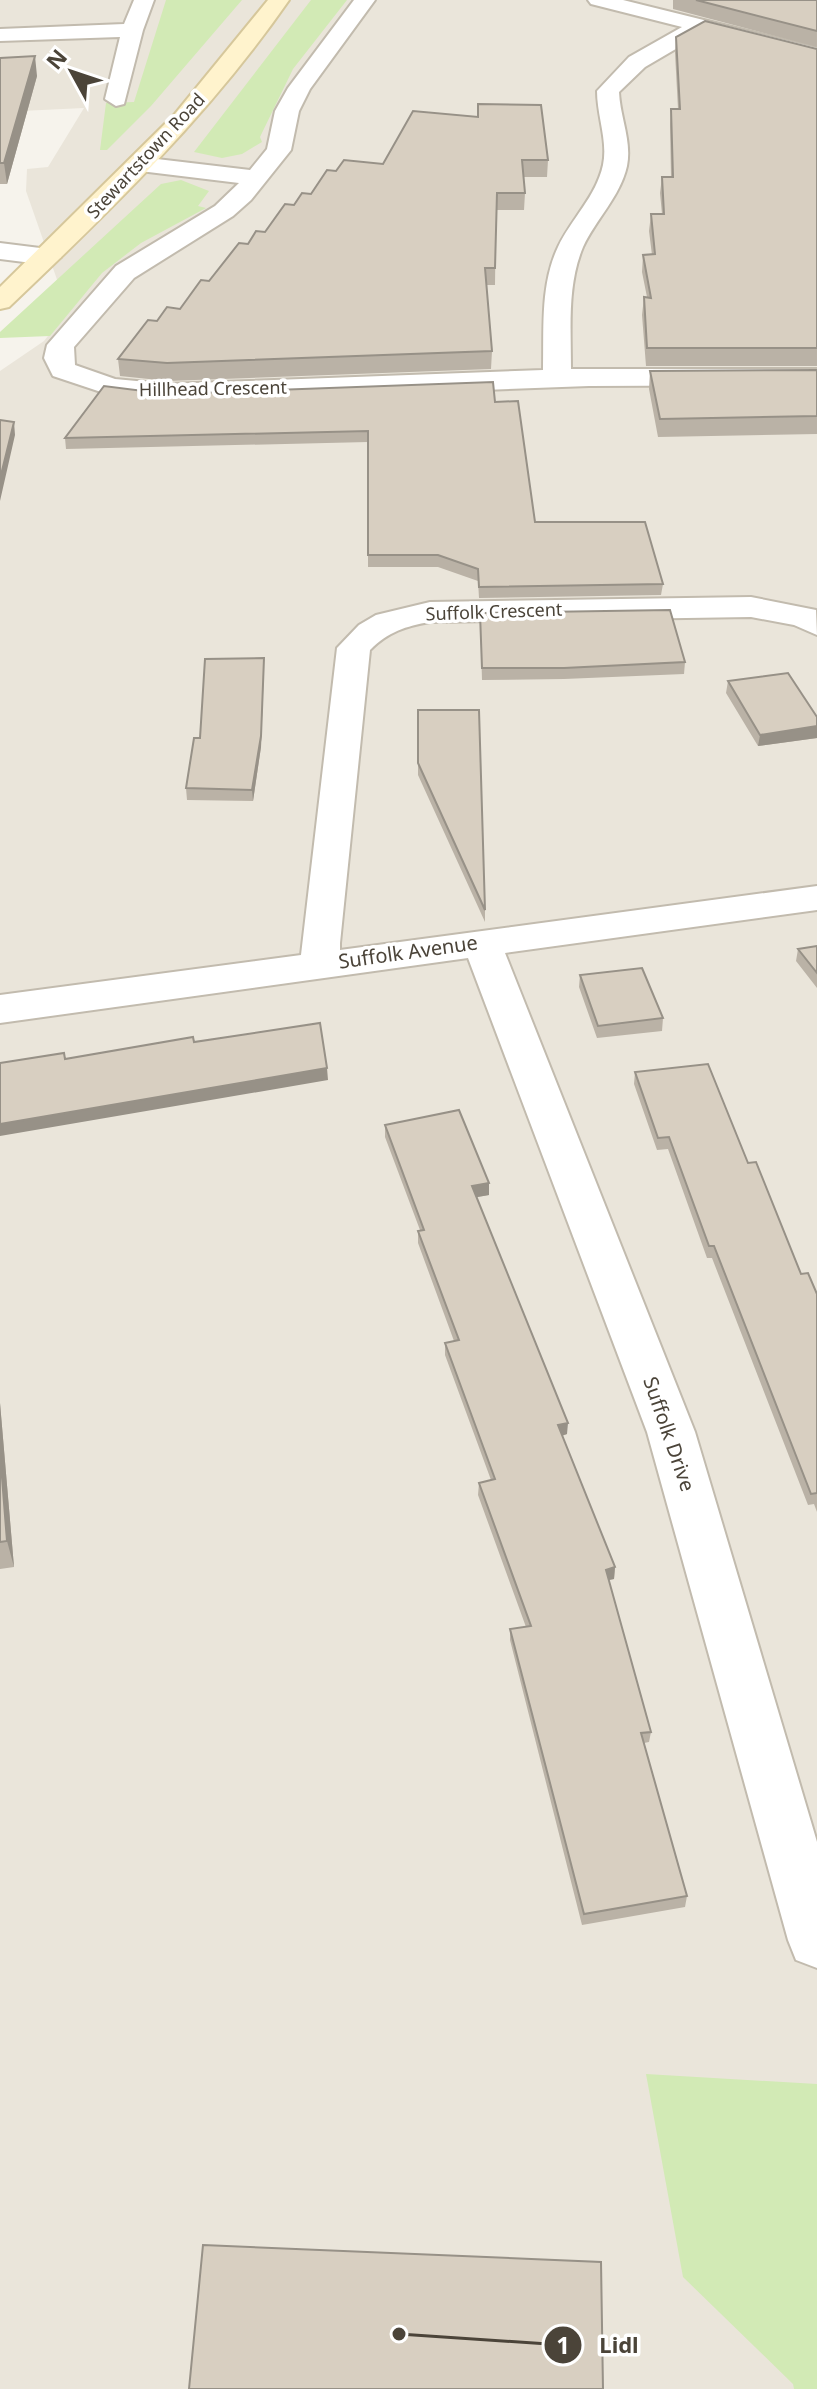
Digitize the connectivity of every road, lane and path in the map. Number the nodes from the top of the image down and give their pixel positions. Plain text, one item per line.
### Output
1 (144, 0) edge
2 (279, 0) edge
3 (365, 0) edge
4 (598, 0) edge
5 (700, 26) junction
6 (132, 30) junction
7 (0, 35) edge
8 (817, 55) edge
9 (116, 99) dead end
10 (140, 164) junction
11 (254, 178) junction
12 (0, 251) edge
13 (48, 257) junction
14 (0, 301) edge
15 (817, 377) edge
16 (557, 378) junction
17 (817, 625) edge
18 (817, 898) edge
19 (481, 942) junction
20 (321, 964) junction
21 (0, 1009) edge
22 (817, 1940) edge

1 - 6 street
2 - 10 main road, Stewartstown Road
3 - 11 street, Hillhead Crescent
4 - 5 street
5 - 8 street
5 - 16 street
6 - 7 street
6 - 9 street
10 - 11 street
10 - 13 main road, Stewartstown Road
11 - 16 street, Hillhead Crescent
12 - 13 street
13 - 14 main road, Stewartstown Road
15 - 16 street, Hillhead Crescent
17 - 20 street, Suffolk Crescent
18 - 19 street, Suffolk Avenue
19 - 20 street, Suffolk Avenue
19 - 22 street, Suffolk Drive
20 - 21 street, Suffolk Avenue

